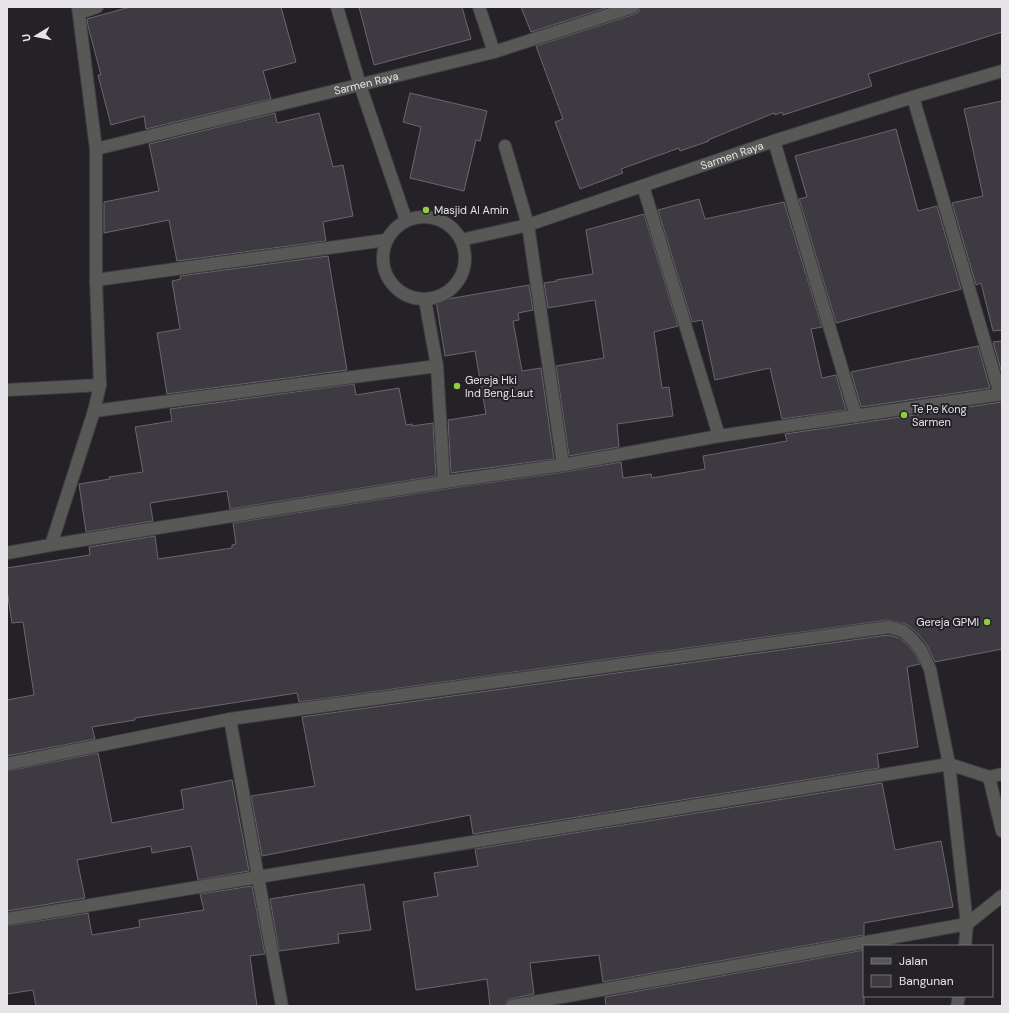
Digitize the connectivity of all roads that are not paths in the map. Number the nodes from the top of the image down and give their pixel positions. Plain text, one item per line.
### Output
1 (96, 7) edge
2 (337, 7) edge
3 (479, 7) edge
4 (630, 8) edge
5 (79, 10) edge
6 (494, 52) junction
7 (1002, 71) edge
8 (360, 86) junction
9 (913, 97) junction
10 (774, 141) junction
11 (504, 146) dead end
12 (96, 149) junction
13 (643, 186) junction
14 (406, 220) junction
15 (528, 225) junction
16 (386, 240) junction
17 (462, 240) junction
18 (96, 280) junction
19 (424, 300) junction
20 (437, 366) junction
21 (100, 385) junction
22 (7, 390) edge
23 (1001, 394) edge
24 (94, 411) junction
25 (856, 416) junction
26 (719, 436) junction
27 (562, 465) junction
28 (444, 482) junction
29 (51, 545) junction
30 (7, 553) edge
31 (230, 719) junction
32 (7, 764) edge
33 (949, 764) junction
34 (1002, 774) edge
35 (989, 777) junction
36 (1002, 831) edge
37 (258, 877) junction
38 (1002, 896) edge
39 (7, 919) edge
40 (967, 924) junction
41 (965, 945) edge
42 (282, 1006) edge
43 (512, 1006) edge

1 - 5 street
2 - 8 street
3 - 6 street
4 - 6 street, Sarmen Raya
5 - 12 street
6 - 8 street, Sarmen Raya
7 - 9 street, Sarmen Raya
8 - 12 street, Sarmen Raya
8 - 14 street
9 - 10 street, Sarmen Raya
9 - 23 street
10 - 13 street, Sarmen Raya
10 - 25 street
11 - 15 street
12 - 18 street
13 - 15 street, Sarmen Raya
13 - 26 street
14 - 16 street
14 - 17 street
15 - 17 street, Sarmen Raya
15 - 27 street
16 - 18 street
16 - 19 street
17 - 19 street
18 - 21 street
19 - 20 street
20 - 24 street
20 - 28 street
21 - 22 street
21 - 24 street
23 - 25 street
24 - 29 street
25 - 26 street
26 - 27 street
27 - 28 street
28 - 29 street
29 - 30 street
31 - 32 street
31 - 33 street
31 - 37 street
33 - 35 street
33 - 37 street
33 - 40 street
34 - 35 street
35 - 36 street
37 - 39 street
37 - 42 street
38 - 40 street
40 - 41 street
40 - 43 street

